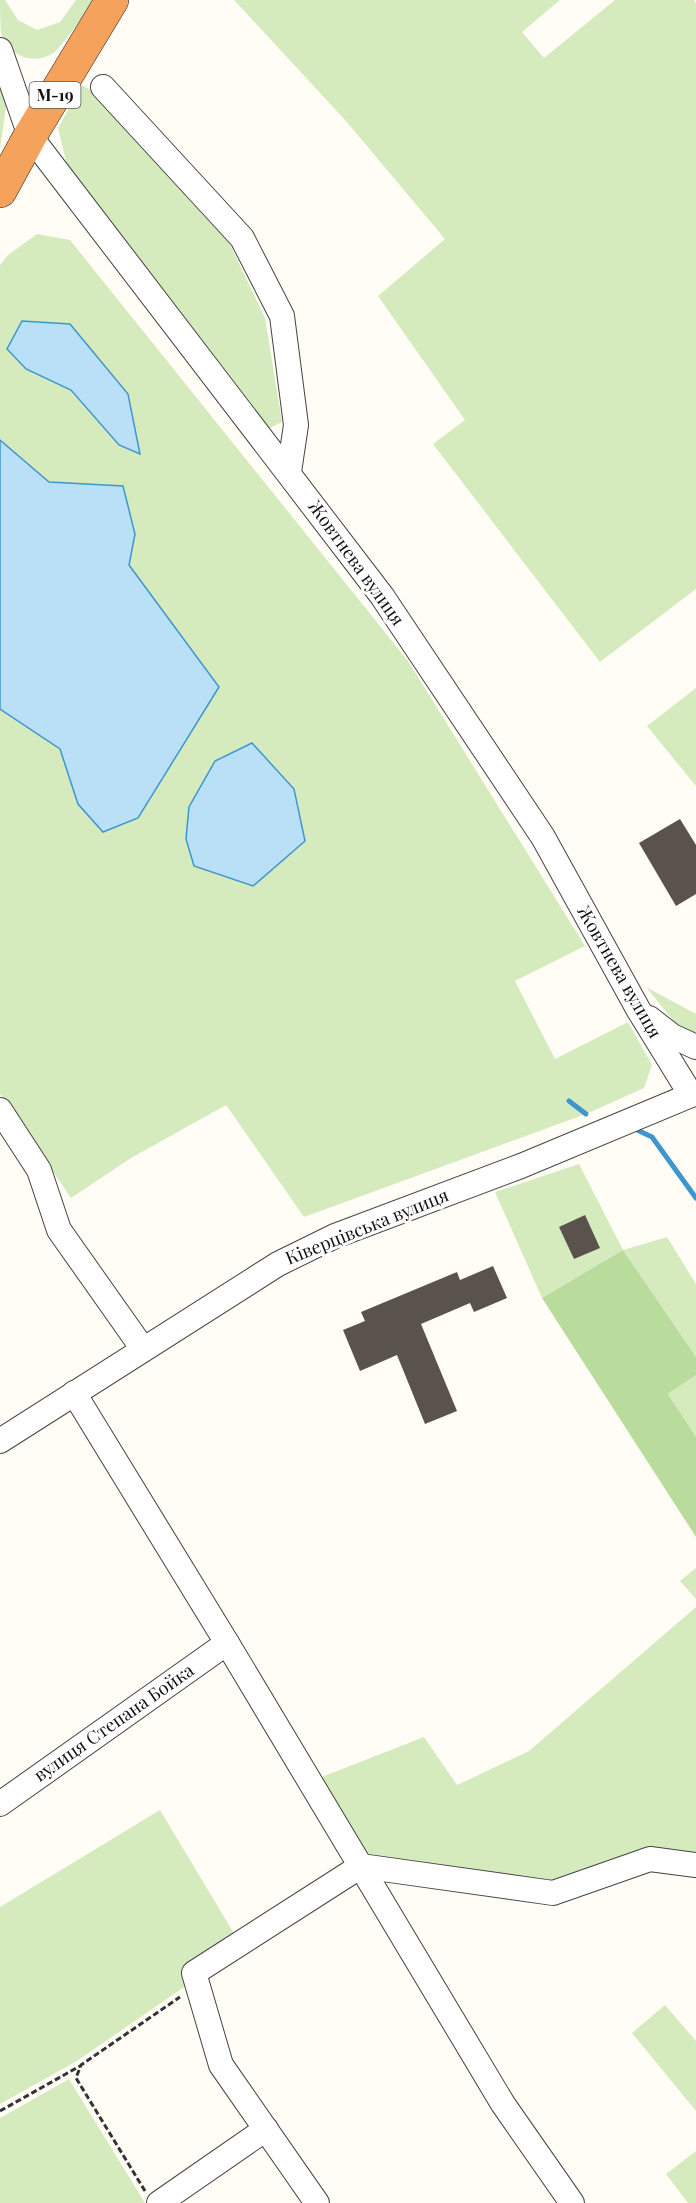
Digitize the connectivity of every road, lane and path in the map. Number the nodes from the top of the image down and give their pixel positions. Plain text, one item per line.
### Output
1 (112, 0) edge
2 (0, 50) edge
3 (103, 87) dead end
4 (30, 136) junction
5 (0, 191) edge
6 (289, 472) junction
7 (638, 1009) junction
8 (696, 1047) edge
9 (693, 1094) edge
10 (0, 1110) edge
11 (142, 1349) junction
12 (74, 1393) junction
13 (0, 1441) edge
14 (227, 1643) junction
15 (0, 1804) edge
16 (696, 1865) edge
17 (361, 1866) junction
18 (197, 1985) junction
19 (81, 2065) junction
20 (0, 2111) edge
21 (266, 2130) junction
22 (153, 2198) edge
23 (316, 2203) edge
24 (572, 2203) edge

1 - 4 highway, М-19
2 - 4 street, Жовтнева вулиця
3 - 6 street
4 - 5 highway, М-19
4 - 6 street, Жовтнева вулиця
6 - 7 street, Жовтнева вулиця
7 - 8 street
7 - 9 street, Жовтнева вулиця
9 - 11 street, Ківерцівська вулиця
10 - 11 street
11 - 12 street, Ківерцівська вулиця
12 - 13 street, Ківерцівська вулиця
12 - 14 street
14 - 15 street, вулиця Степана Бойка
14 - 17 street
16 - 17 street
17 - 18 street
17 - 24 street
18 - 19 path
18 - 21 street
19 - 20 path
19 - 22 path
21 - 22 street
21 - 23 street

